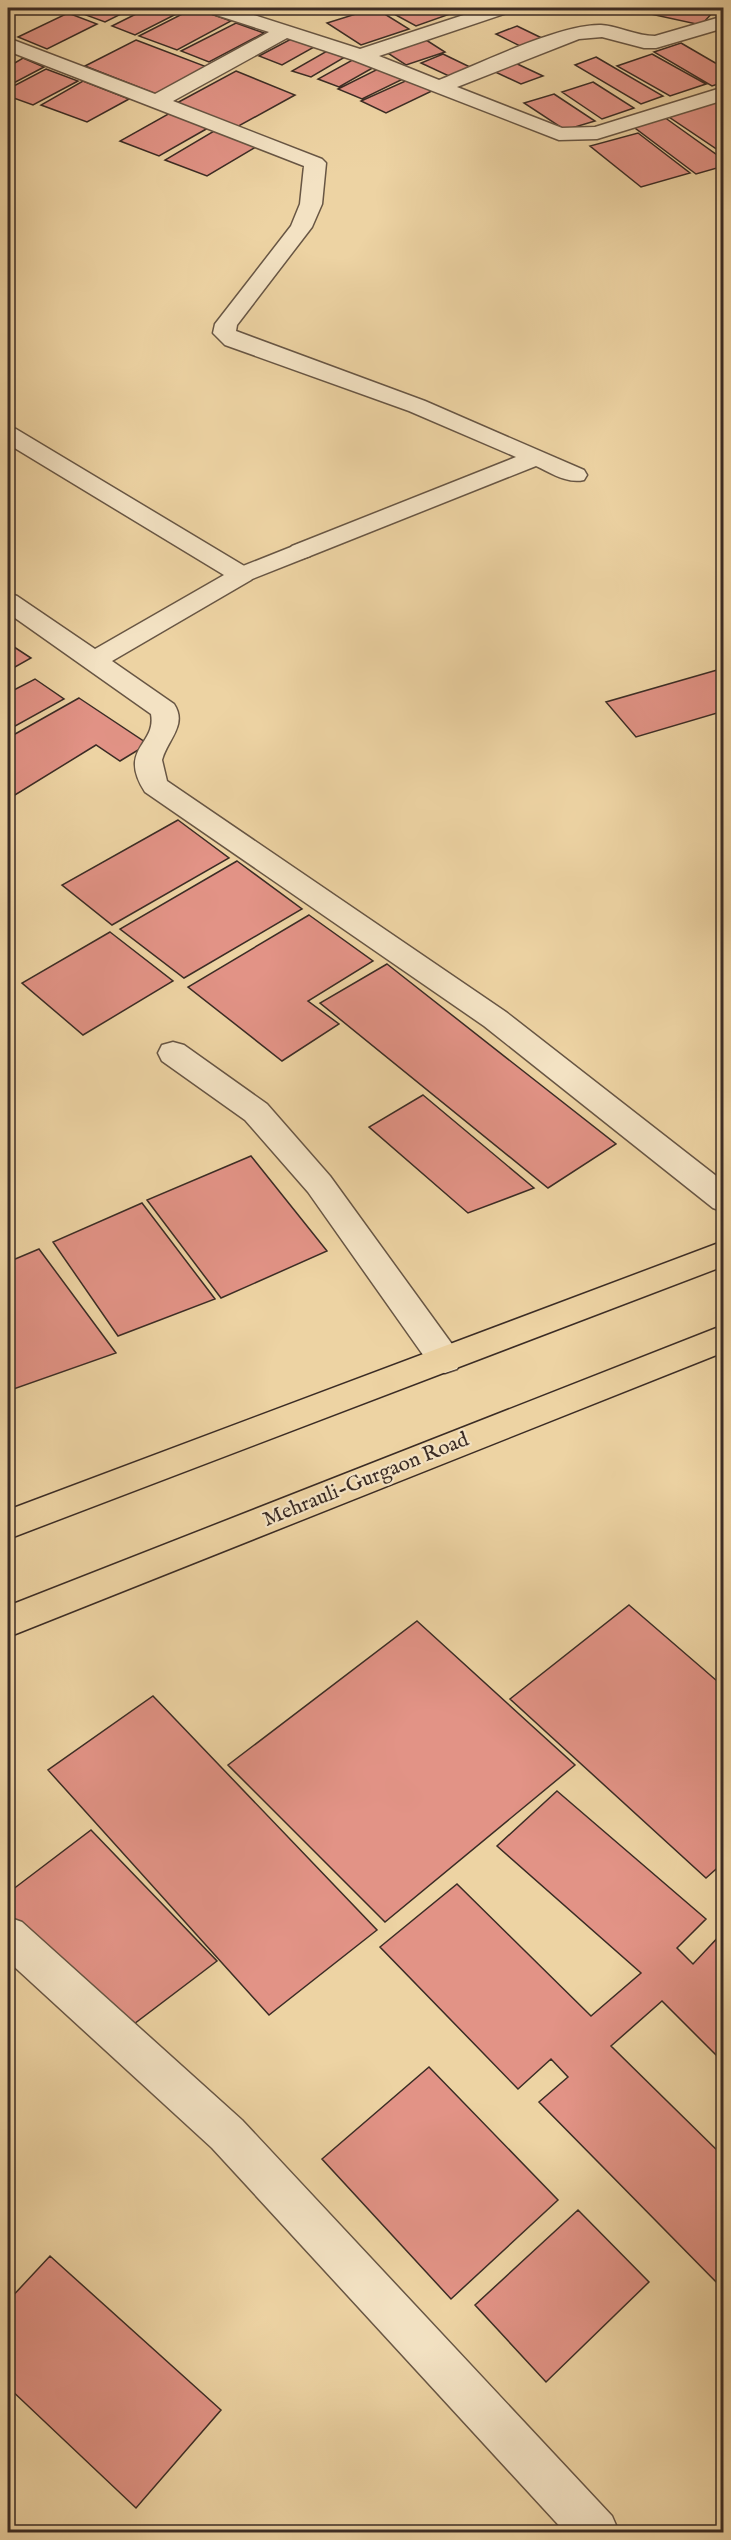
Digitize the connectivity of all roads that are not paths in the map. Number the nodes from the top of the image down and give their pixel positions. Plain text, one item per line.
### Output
1 (218, 8) edge
2 (503, 8) edge
3 (723, 22) edge
4 (286, 31) junction
5 (8, 44) edge
6 (360, 56) junction
7 (438, 87) junction
8 (723, 93) edge
9 (157, 101) junction
10 (8, 434) edge
11 (537, 458) junction
12 (575, 475) dead end
13 (242, 575) junction
14 (8, 601) edge
15 (95, 660) junction
16 (174, 1053) dead end
17 (723, 1200) edge
18 (723, 1253) edge
19 (723, 1338) edge
20 (446, 1360) junction
21 (8, 1525) edge
22 (8, 1622) edge
23 (8, 1935) edge
24 (596, 2532) edge

1 - 4 street
2 - 6 street
3 - 7 street
4 - 6 street
4 - 9 street
5 - 9 street
6 - 7 street
7 - 8 street
9 - 11 street
10 - 13 street
11 - 12 street
11 - 13 street
13 - 15 street
14 - 15 street
15 - 17 street
16 - 20 street
18 - 20 main road
19 - 22 main road, Mehrauli-Gurgaon Road
20 - 21 main road
23 - 24 street

